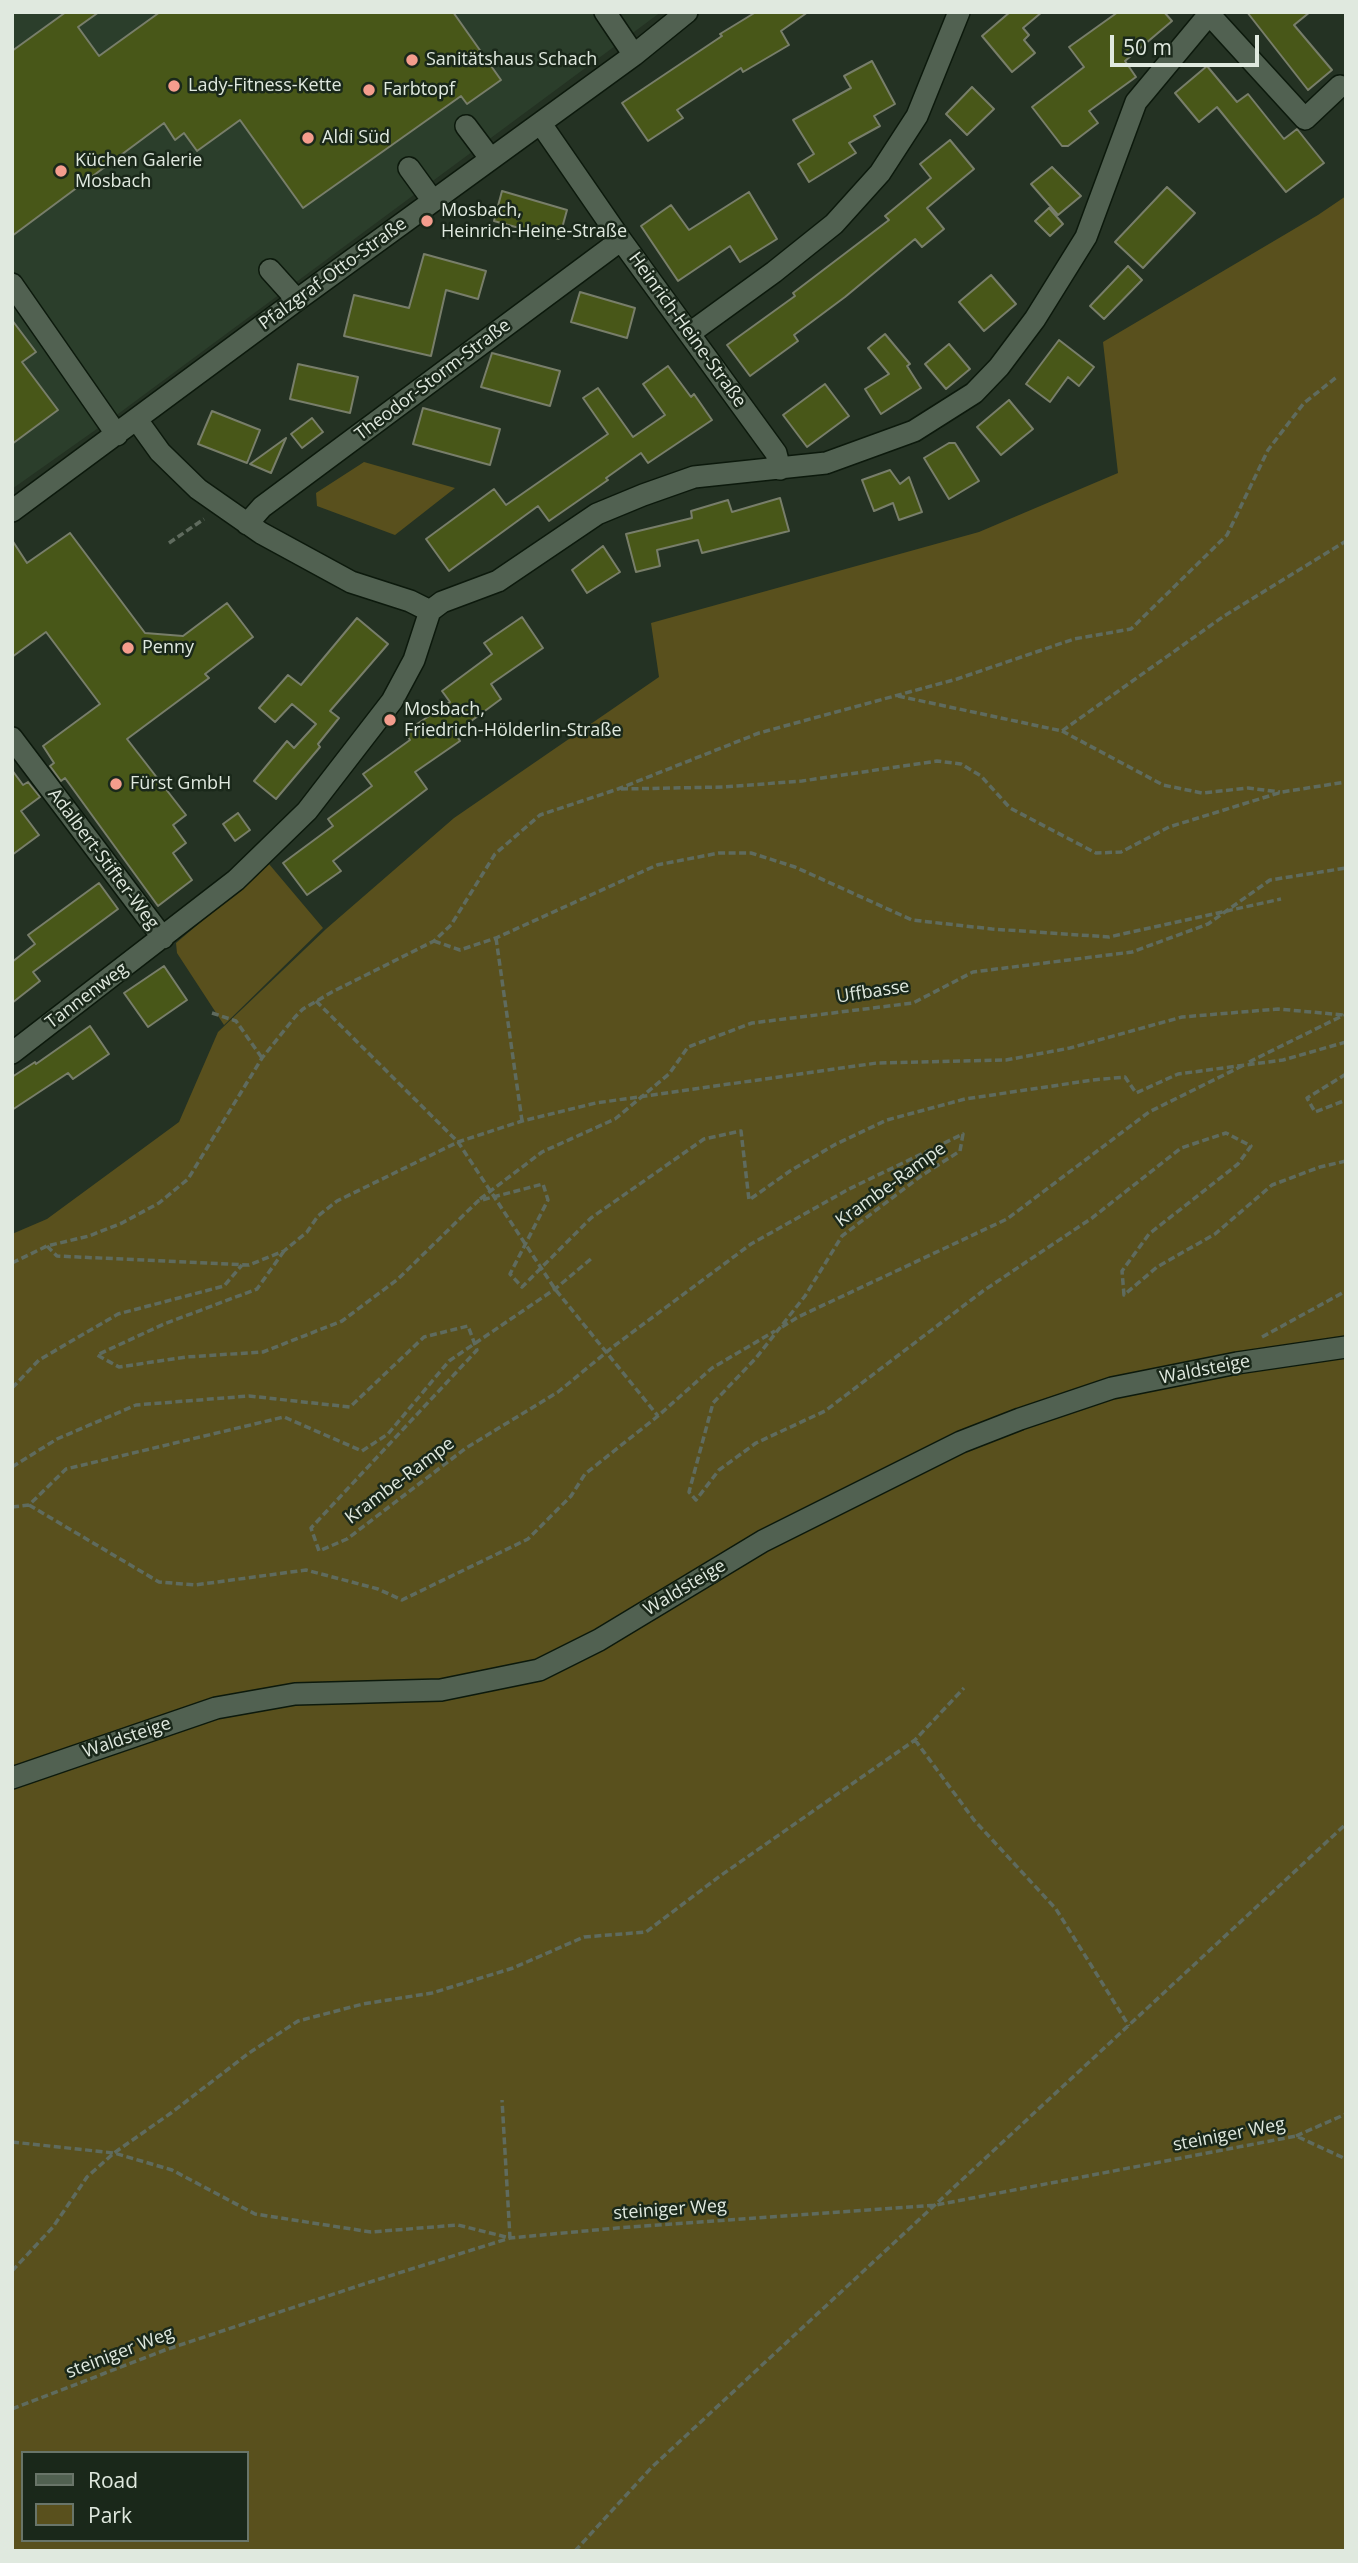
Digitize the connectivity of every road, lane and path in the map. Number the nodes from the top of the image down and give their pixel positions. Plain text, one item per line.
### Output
1 (605, 12) edge
2 (687, 12) edge
3 (959, 12) edge
4 (1210, 13) edge
5 (634, 55) junction
6 (1340, 86) dead end
7 (541, 124) junction
8 (466, 126) dead end
9 (490, 158) junction
10 (409, 168) dead end
11 (433, 201) junction
12 (621, 240) junction
13 (270, 270) dead end
14 (12, 285) edge
15 (296, 300) junction
16 (690, 333) junction
17 (1338, 376) dead end
18 (137, 420) junction
19 (117, 435) junction
20 (780, 469) junction
21 (12, 511) edge
22 (212, 513) dead end
23 (247, 524) junction
24 (1346, 541) edge
25 (169, 543) dead end
26 (430, 611) junction
27 (897, 696) junction
28 (1062, 731) junction
29 (12, 738) edge
30 (1346, 782) edge
31 (618, 789) junction
32 (1282, 792) junction
33 (1346, 868) edge
34 (1281, 899) dead end
35 (1226, 911) junction
36 (163, 938) junction
37 (496, 938) junction
38 (434, 941) junction
39 (316, 1001) junction
40 (212, 1013) dead end
41 (1345, 1014) edge
42 (1346, 1042) edge
43 (12, 1054) edge
44 (262, 1058) junction
45 (1245, 1064) junction
46 (1346, 1074) edge
47 (643, 1096) junction
48 (1346, 1100) edge
49 (522, 1121) junction
50 (458, 1142) junction
51 (1346, 1161) edge
52 (491, 1194) junction
53 (525, 1244) junction
54 (47, 1246) junction
55 (284, 1251) junction
56 (592, 1258) dead end
57 (12, 1263) edge
58 (242, 1265) junction
59 (541, 1268) junction
60 (555, 1289) junction
61 (1346, 1291) edge
62 (779, 1329) junction
63 (475, 1345) junction
64 (1346, 1347) edge
65 (607, 1353) junction
66 (1237, 1363) junction
67 (12, 1388) edge
68 (658, 1416) junction
69 (12, 1467) edge
70 (29, 1505) junction
71 (12, 1507) edge
72 (964, 1688) dead end
73 (915, 1740) junction
74 (12, 1778) edge
75 (1346, 1824) edge
76 (1129, 2026) junction
77 (502, 2100) dead end
78 (1346, 2114) edge
79 (1296, 2136) junction
80 (12, 2142) edge
81 (114, 2153) junction
82 (1346, 2159) edge
83 (936, 2205) junction
84 (510, 2238) junction
85 (12, 2271) edge
86 (12, 2409) edge
87 (575, 2551) edge

1 - 5 street
2 - 5 street, Pfalzgraf-Otto-Straße
3 - 16 street
4 - 6 street
4 - 20 street
5 - 7 street, Pfalzgraf-Otto-Straße
7 - 9 street, Pfalzgraf-Otto-Straße
7 - 12 street, Heinrich-Heine-Straße
8 - 9 street
9 - 11 street, Pfalzgraf-Otto-Straße
10 - 11 street
11 - 15 street, Pfalzgraf-Otto-Straße
12 - 16 street, Heinrich-Heine-Straße
12 - 23 street, Theodor-Storm-Straße
13 - 15 street
14 - 19 street
15 - 18 street, Pfalzgraf-Otto-Straße
16 - 20 street, Heinrich-Heine-Straße
17 - 27 path
18 - 19 street, Pfalzgraf-Otto-Straße
18 - 23 street
19 - 21 street, Pfalzgraf-Otto-Straße
20 - 26 street
22 - 25 path
23 - 26 street
24 - 28 path
26 - 36 street, Adalbert-Stifter-Weg
27 - 28 path
27 - 31 path
28 - 32 path
29 - 36 street, Adalbert-Stifter-Weg
30 - 32 path
31 - 32 path
31 - 38 path
33 - 35 path, Uffbasse
34 - 35 path
35 - 37 path
35 - 47 path, Uffbasse
36 - 43 street, Tannenweg
37 - 38 path
37 - 49 path
38 - 39 path
39 - 44 path
39 - 50 path
40 - 44 path
41 - 45 path
41 - 47 path
42 - 45 path
44 - 54 path
45 - 59 path
45 - 62 path
46 - 48 path
47 - 49 path
47 - 52 path, Uffbasse
49 - 50 path
50 - 52 path
50 - 55 path
51 - 62 path, Krambe-Rampe
52 - 53 path
52 - 53 path
52 - 55 path
53 - 59 path
53 - 59 path
54 - 57 path
54 - 58 path
55 - 58 path
56 - 60 path
58 - 67 path
59 - 60 path
60 - 63 path
60 - 65 path
61 - 66 path
62 - 65 path, Krambe-Rampe
62 - 68 path
63 - 65 path, Krambe-Rampe
63 - 69 path
63 - 70 path
64 - 66 street, Waldsteige
65 - 68 path
66 - 74 street, Waldsteige
68 - 70 path
70 - 71 path
72 - 73 path
73 - 76 path
73 - 81 path
75 - 76 path
76 - 83 path
77 - 84 path
78 - 79 path
79 - 82 path, steiniger Weg
79 - 83 path, steiniger Weg
80 - 81 path
81 - 84 path
81 - 85 path
83 - 84 path, steiniger Weg
83 - 87 path
84 - 86 path, steiniger Weg

